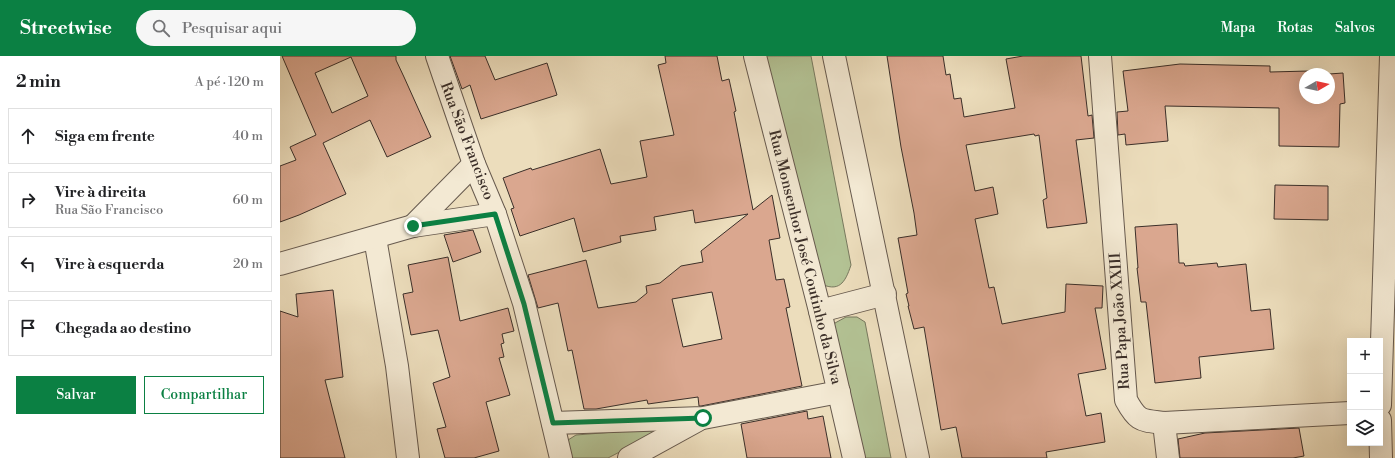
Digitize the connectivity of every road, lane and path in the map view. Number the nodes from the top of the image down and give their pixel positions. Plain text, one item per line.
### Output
1 (437, 56) edge
2 (755, 56) edge
3 (834, 56) edge
4 (1100, 56) edge
5 (1391, 56) edge
6 (474, 164) junction
7 (495, 214) junction
8 (413, 226) junction
9 (375, 238) junction
10 (280, 264) edge
11 (885, 294) junction
12 (820, 311) junction
13 (1381, 374) edge
14 (839, 392) junction
15 (1347, 413) edge
16 (703, 418) junction
17 (553, 423) junction
18 (1164, 423) junction
19 (1381, 446) edge
20 (408, 458) edge
21 (561, 458) edge
22 (629, 458) edge
23 (854, 458) edge
24 (918, 458) edge
25 (1168, 458) edge
26 (1381, 458) edge

1 - 6 street, Rua São Francisco
2 - 12 street, Rua Monsenhor José Coutinho da Silva
3 - 11 street
4 - 18 street, Rua Papa João XXIII
5 - 13 street
6 - 7 street, Rua São Francisco
6 - 8 street
7 - 8 street
7 - 17 street, Rua São Francisco
8 - 9 street
9 - 10 street
9 - 20 street
11 - 12 street
11 - 24 street
12 - 14 street, Rua Monsenhor José Coutinho da Silva
14 - 16 street
14 - 23 street, Rua Monsenhor José Coutinho da Silva
15 - 18 street, Rua Papa João XXIII
16 - 17 street
16 - 22 street
17 - 21 street, Rua São Francisco
18 - 25 street
19 - 26 street

